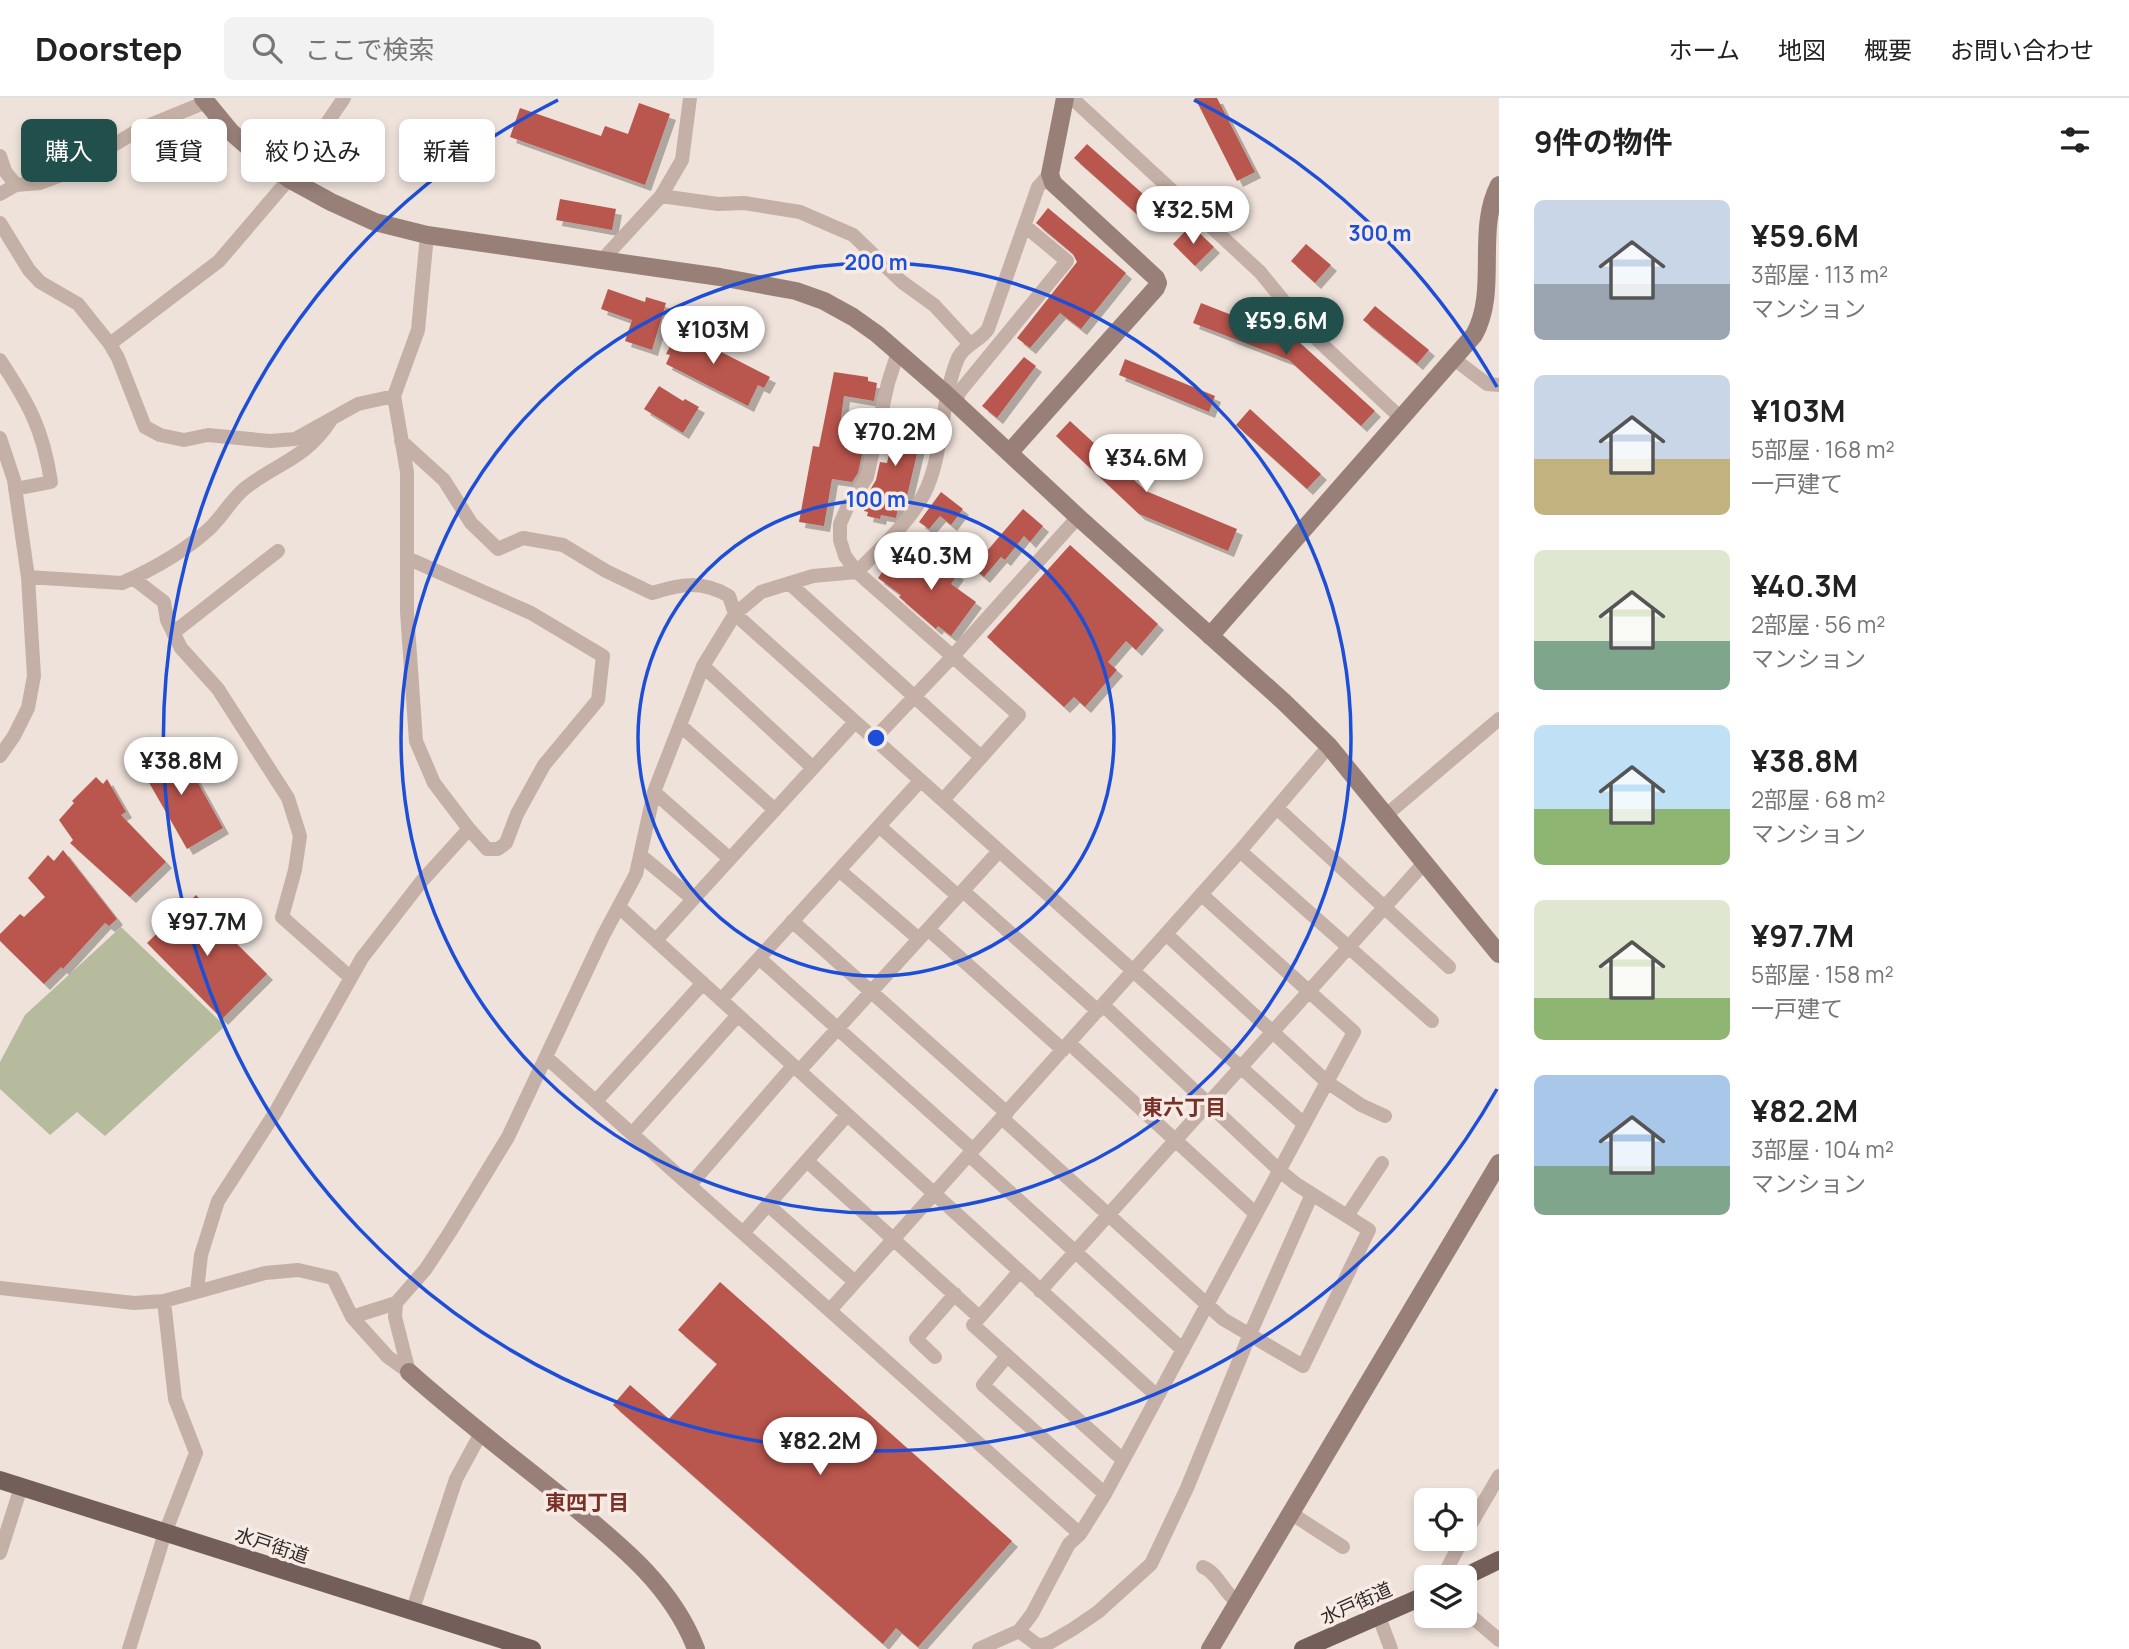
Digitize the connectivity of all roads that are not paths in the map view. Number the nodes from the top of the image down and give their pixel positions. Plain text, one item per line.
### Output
1 (344, 98) edge
2 (690, 98) edge
3 (1065, 98) edge
4 (1072, 98) edge
5 (205, 100) edge
6 (330, 119) edge
7 (241, 141) edge
8 (0, 156) edge
9 (1050, 174) junction
10 (287, 182) edge
11 (294, 182) edge
12 (16, 185) junction
13 (1499, 185) edge
14 (0, 194) edge
15 (662, 196) junction
16 (0, 223) edge
17 (1025, 226) junction
18 (427, 235) junction
19 (603, 259) junction
20 (110, 344) junction
21 (970, 344) junction
22 (898, 352) junction
23 (1454, 359) junction
24 (0, 360) edge
25 (1499, 385) edge
26 (394, 396) junction
27 (950, 398) junction
28 (334, 416) junction
29 (1402, 419) junction
30 (0, 438) edge
31 (401, 441) junction
32 (1009, 453) junction
33 (15, 489) junction
34 (1078, 517) junction
35 (278, 551) dead end
36 (407, 558) junction
37 (858, 572) junction
38 (28, 577) junction
39 (133, 578) junction
40 (789, 583) junction
41 (735, 614) junction
42 (173, 633) junction
43 (1210, 636) junction
44 (953, 656) junction
45 (703, 666) junction
46 (914, 697) junction
47 (1499, 719) edge
48 (855, 722) junction
49 (681, 726) junction
50 (874, 739) junction
51 (1329, 746) junction
52 (0, 756) edge
53 (981, 757) junction
54 (813, 768) junction
55 (920, 781) junction
56 (654, 792) junction
57 (943, 800) junction
58 (1278, 809) junction
59 (775, 810) junction
60 (1385, 816) junction
61 (879, 826) junction
62 (469, 830) junction
63 (999, 851) junction
64 (1240, 851) junction
65 (640, 855) junction
66 (730, 859) junction
67 (1425, 862) junction
68 (839, 870) junction
69 (960, 893) junction
70 (1202, 895) junction
71 (693, 900) junction
72 (619, 907) junction
73 (1384, 908) junction
74 (792, 921) junction
75 (924, 934) junction
76 (1166, 934) junction
77 (656, 940) junction
78 (1349, 947) junction
79 (1499, 954) edge
80 (759, 958) junction
81 (1449, 967) dead end
82 (1133, 971) junction
83 (351, 978) junction
84 (703, 984) junction
85 (871, 992) junction
86 (1309, 992) junction
87 (721, 1000) junction
88 (1100, 1008) junction
89 (738, 1016) junction
90 (1433, 1021) dead end
91 (837, 1028) junction
92 (1272, 1033) junction
93 (1066, 1047) junction
94 (547, 1058) junction
95 (796, 1068) junction
96 (1241, 1068) junction
97 (1327, 1082) junction
98 (596, 1101) junction
99 (1208, 1104) junction
100 (847, 1115) junction
101 (1004, 1115) junction
102 (1385, 1116) dead end
103 (1304, 1124) junction
104 (632, 1134) junction
105 (1175, 1141) junction
106 (971, 1152) junction
107 (807, 1161) junction
108 (1382, 1163) dead end
109 (1499, 1163) edge
110 (1279, 1170) junction
111 (690, 1185) junction
112 (934, 1194) junction
113 (1312, 1194) junction
114 (768, 1205) junction
115 (1256, 1214) junction
116 (1108, 1216) junction
117 (1347, 1216) junction
118 (743, 1233) junction
119 (894, 1238) junction
120 (1075, 1253) junction
121 (1019, 1272) junction
122 (855, 1282) junction
123 (1, 1288) edge
124 (197, 1291) junction
125 (1040, 1292) junction
126 (955, 1294) junction
127 (164, 1301) junction
128 (396, 1303) junction
129 (1206, 1305) junction
130 (831, 1309) junction
131 (978, 1316) junction
132 (352, 1317) junction
133 (1250, 1334) junction
134 (1183, 1350) junction
135 (1007, 1356) junction
136 (935, 1357) dead end
137 (409, 1372) junction
138 (1157, 1396) junction
139 (481, 1433) junction
140 (1123, 1460) junction
141 (1499, 1476) edge
142 (0, 1480) edge
143 (21, 1487) junction
144 (1105, 1493) junction
145 (1292, 1514) junction
146 (1477, 1514) edge
147 (165, 1533) junction
148 (1080, 1534) junction
149 (1343, 1548) dead end
150 (0, 1553) edge
151 (1499, 1560) edge
152 (1203, 1567) dead end
153 (1477, 1571) edge
154 (1414, 1601) edge
155 (1238, 1603) junction
156 (412, 1612) junction
157 (1380, 1617) junction
158 (1477, 1621) edge
159 (1019, 1631) junction
160 (1499, 1640) edge
161 (129, 1649) edge
162 (532, 1649) edge
163 (696, 1649) edge
164 (979, 1649) edge
165 (1210, 1649) edge
166 (1303, 1649) edge
167 (1391, 1649) edge

1 - 6 street
2 - 15 street
3 - 9 street
4 - 29 street
5 - 7 street
5 - 12 street
8 - 12 street
9 - 17 street
9 - 32 street
10 - 20 street
11 - 18 street
12 - 14 street
13 - 23 street
15 - 19 street
15 - 21 street
16 - 20 street
17 - 21 street
17 - 27 street
18 - 19 street
18 - 26 street
19 - 22 street
20 - 28 street
21 - 27 street
22 - 27 street
22 - 37 street
23 - 25 street
23 - 29 street
24 - 33 street
26 - 28 street
26 - 31 street
27 - 32 street
27 - 37 street
28 - 39 street
29 - 43 street
30 - 33 street
31 - 36 street
31 - 41 street
32 - 34 street
33 - 38 street
34 - 43 street
34 - 44 street
35 - 42 street
36 - 62 street
36 - 62 street
37 - 40 street
37 - 44 street
38 - 39 street
38 - 52 street
39 - 42 street
40 - 41 street
40 - 46 street
41 - 45 street
41 - 48 street
42 - 83 street
43 - 51 street
44 - 46 street
44 - 53 street
45 - 49 street
45 - 54 street
46 - 50 street
46 - 53 street
47 - 60 street
48 - 50 street
48 - 54 street
49 - 56 street
49 - 59 street
50 - 55 street
51 - 58 street
51 - 60 street
53 - 57 street
54 - 59 street
55 - 57 street
55 - 61 street
56 - 65 street
56 - 66 street
57 - 63 street
58 - 64 street
58 - 73 street
59 - 66 street
60 - 67 street
61 - 68 street
61 - 69 street
62 - 83 street
63 - 69 street
63 - 82 street
64 - 70 street
64 - 78 street
65 - 71 street
65 - 72 street
66 - 71 street
67 - 73 street
67 - 79 street
68 - 74 street
68 - 75 street
69 - 75 street
69 - 88 street
70 - 76 street
70 - 86 street
71 - 77 street
72 - 77 street
72 - 94 street
73 - 78 street
73 - 81 street
74 - 80 street
74 - 85 street
75 - 85 street
75 - 93 street
76 - 82 street
76 - 92 street
77 - 84 street
78 - 86 street
78 - 90 street
80 - 87 street
80 - 91 street
82 - 88 street
82 - 96 street
83 - 124 street
84 - 87 street
84 - 98 street
85 - 91 street
85 - 101 street
86 - 92 street
86 - 97 street
87 - 89 street
88 - 93 street
88 - 99 street
89 - 95 street
89 - 104 street
91 - 95 street
91 - 106 street
92 - 96 street
92 - 97 street
93 - 101 street
93 - 105 street
94 - 98 street
94 - 128 street
95 - 100 street
95 - 111 street
96 - 99 street
96 - 103 street
97 - 102 street
97 - 103 street
98 - 104 street
99 - 105 street
99 - 110 street
100 - 107 street
100 - 112 street
101 - 106 street
101 - 116 street
103 - 110 street
104 - 111 street
105 - 115 street
105 - 116 street
106 - 112 street
106 - 120 street
107 - 114 street
107 - 119 street
108 - 117 street
109 - 145 street
110 - 113 street
110 - 115 street
111 - 118 street
112 - 119 street
112 - 121 street
113 - 117 street
113 - 133 street
114 - 118 street
114 - 122 street
115 - 129 street
116 - 120 street
116 - 129 street
117 - 133 street
118 - 130 street
119 - 122 street
119 - 126 street
120 - 125 street
120 - 134 street
121 - 125 street
121 - 131 street
122 - 130 street
123 - 127 street
124 - 127 street
124 - 132 street
125 - 138 street
126 - 131 street
126 - 136 street
127 - 147 street
128 - 132 street
128 - 137 street
129 - 133 street
129 - 134 street
130 - 148 street
131 - 135 street
132 - 137 street
133 - 159 street
134 - 138 street
135 - 140 street
135 - 144 street
137 - 139 street
138 - 140 street
139 - 156 street
139 - 163 street
140 - 144 street
141 - 146 street
142 - 143 main road, 水戸街道
143 - 147 main road, 水戸街道
143 - 150 street
144 - 148 street
145 - 149 street
145 - 155 street
147 - 156 main road, 水戸街道
147 - 161 street
148 - 159 street
151 - 153 main road
152 - 155 street
154 - 157 main road, 水戸街道
155 - 165 street
156 - 162 main road, 水戸街道
157 - 166 main road, 水戸街道
157 - 167 street
158 - 160 street
159 - 164 street

